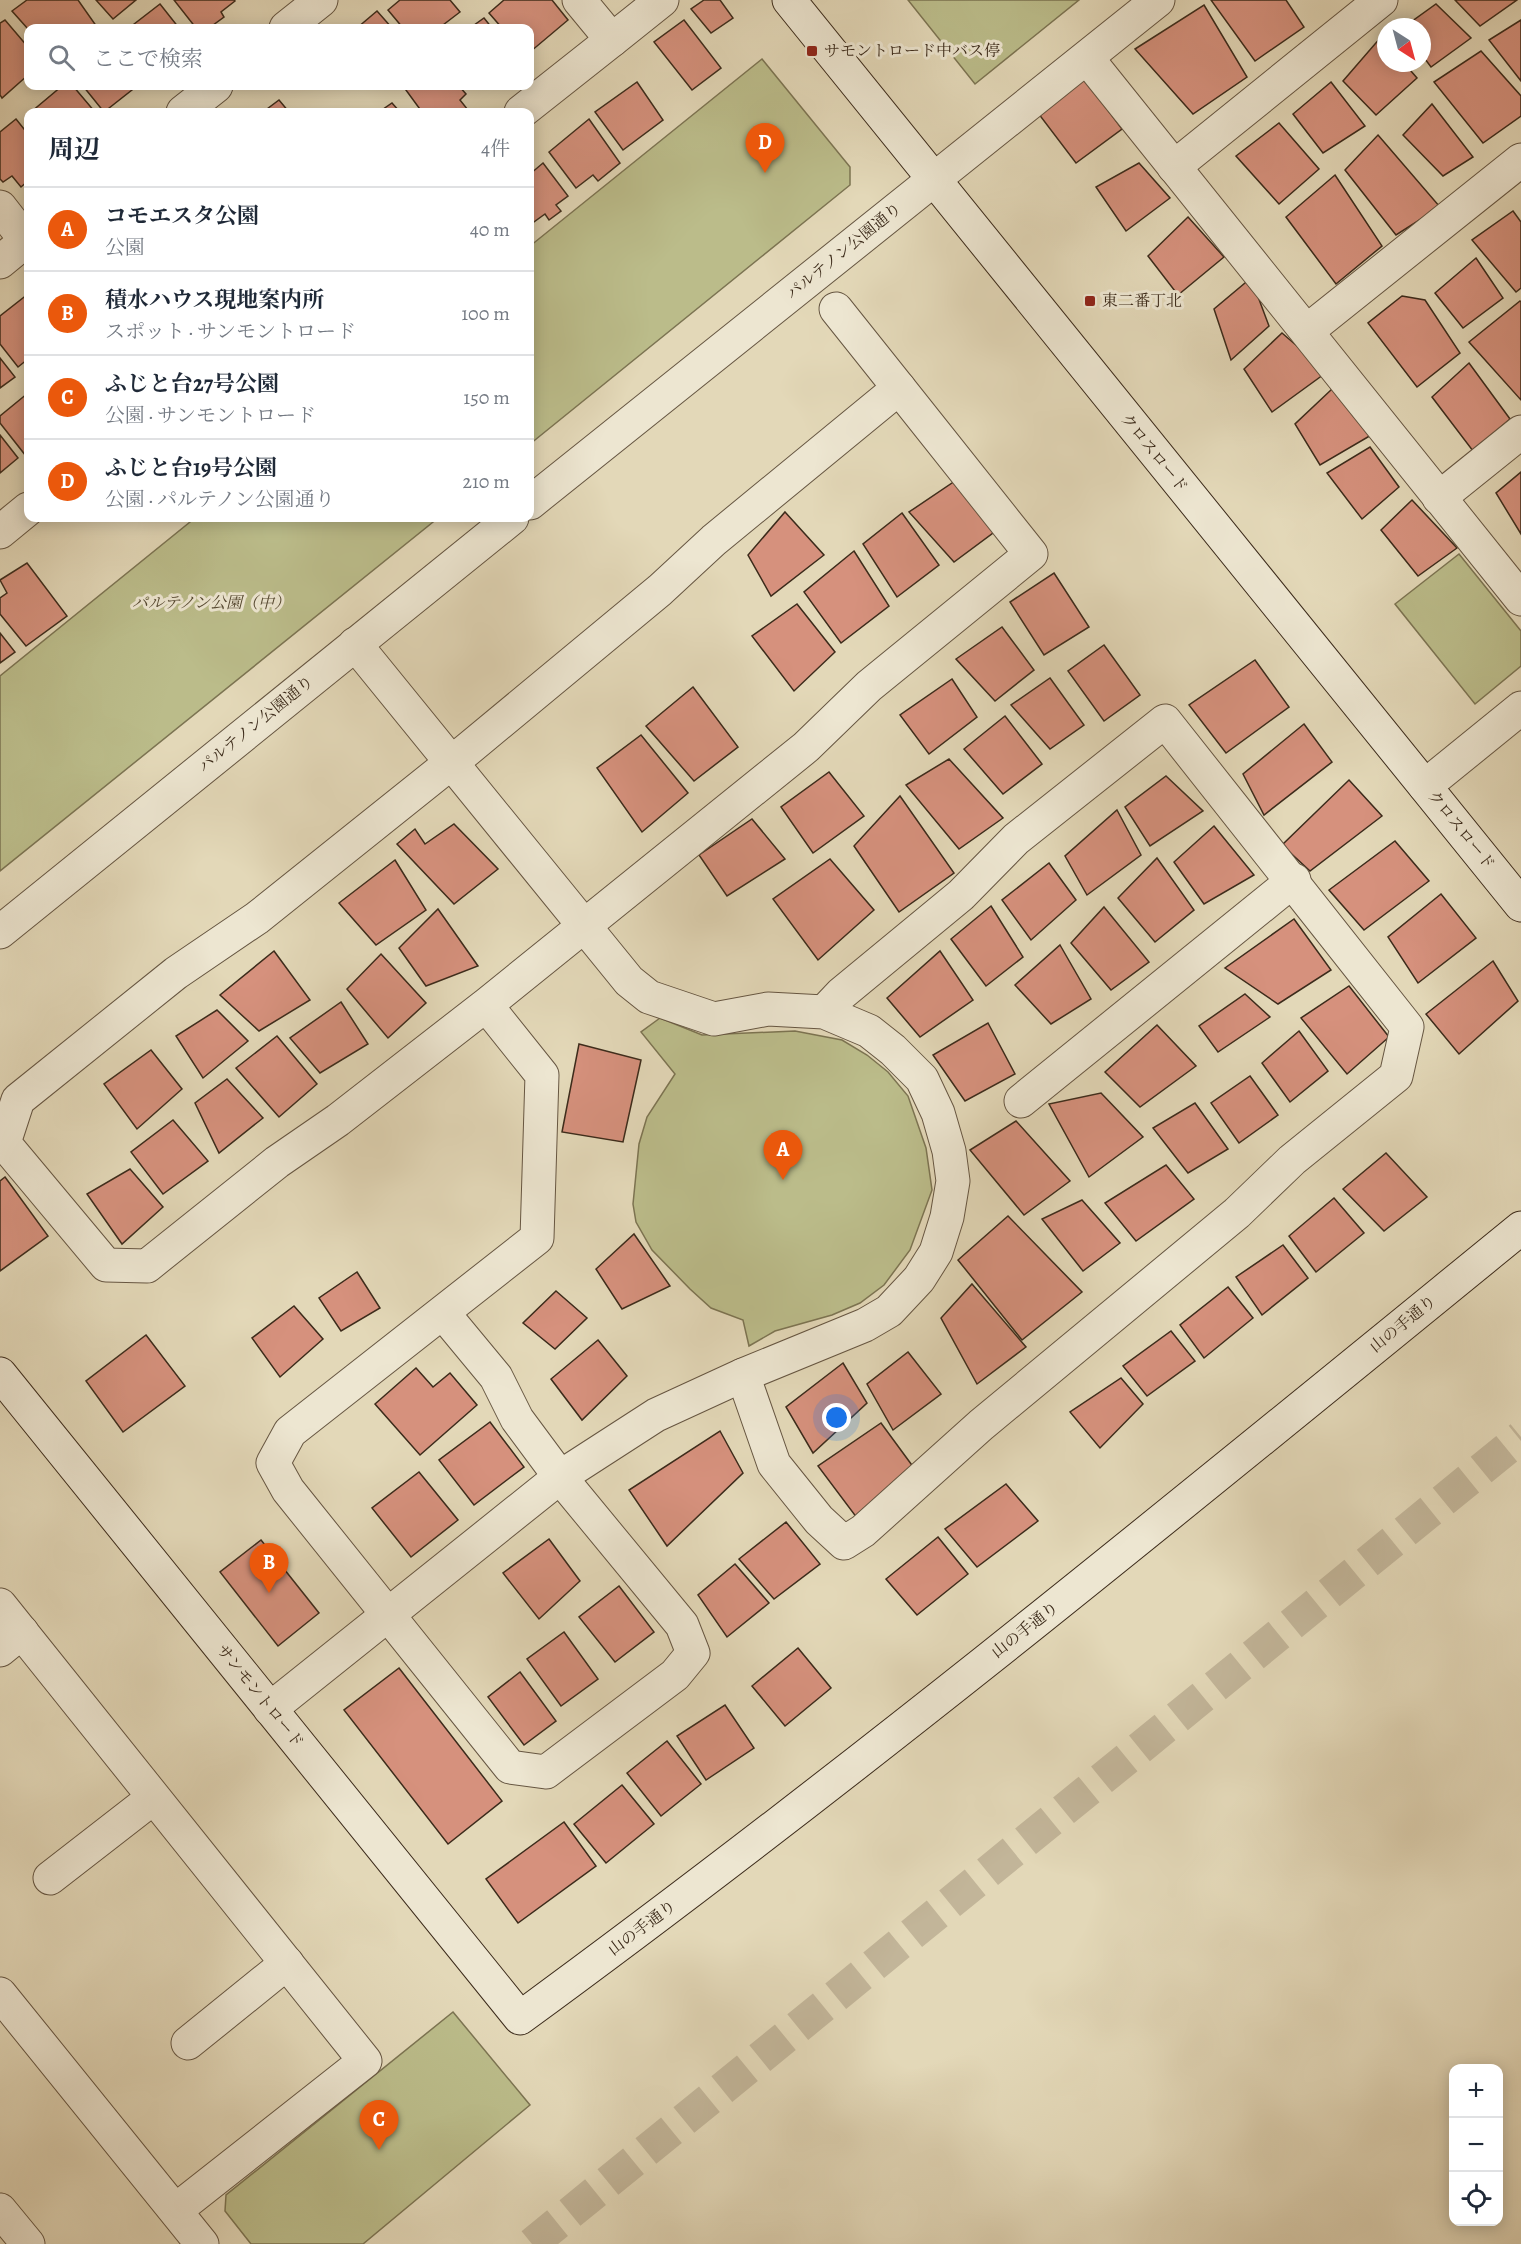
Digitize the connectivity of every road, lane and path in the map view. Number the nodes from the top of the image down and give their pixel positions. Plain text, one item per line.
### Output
1 (321, 0) edge
2 (579, 0) edge
3 (662, 0) edge
4 (789, 0) edge
5 (1158, 0) edge
6 (1382, 0) edge
7 (291, 24) edge
8 (612, 40) junction
9 (1087, 58) junction
10 (211, 90) edge
11 (188, 108) edge
12 (526, 108) edge
13 (1521, 160) edge
14 (1174, 168) junction
15 (933, 180) junction
16 (0, 207) edge
17 (24, 236) edge
18 (24, 244) edge
19 (0, 262) edge
20 (836, 309) dead end
21 (1307, 331) junction
22 (899, 388) junction
23 (1521, 432) edge
24 (1439, 498) junction
25 (534, 500) edge
26 (24, 512) edge
27 (507, 522) edge
28 (0, 532) edge
29 (1521, 599) edge
30 (355, 644) junction
31 (1521, 708) edge
32 (449, 762) junction
33 (1425, 786) junction
34 (1294, 880) junction
35 (1521, 905) edge
36 (584, 926) junction
37 (0, 932) edge
38 (486, 1005) junction
39 (824, 1012) junction
40 (1021, 1101) dead end
41 (1521, 1228) edge
42 (443, 1313) junction
43 (0, 1374) edge
44 (743, 1375) junction
45 (560, 1476) junction
46 (0, 1605) edge
47 (389, 1615) junction
48 (11, 1641) edge
49 (270, 1710) junction
50 (153, 1798) junction
51 (50, 1878) dead end
52 (287, 1963) junction
53 (0, 1994) edge
54 (520, 2018) joint
55 (188, 2043) dead end
56 (0, 2210) edge
57 (176, 2210) junction
58 (28, 2244) edge
59 (202, 2244) edge

1 - 7 street
2 - 8 street
3 - 8 street
4 - 15 street, クロスロード
5 - 9 street, パルテノン公園通り
6 - 14 street
8 - 12 street
9 - 14 street
9 - 15 street, パルテノン公園通り
10 - 11 street
13 - 21 street
14 - 21 street
15 - 25 street, パルテノン公園通り
15 - 33 street, クロスロード
16 - 17 street
18 - 19 street
20 - 22 street
21 - 24 street
22 - 32 street
22 - 36 street
23 - 24 street
24 - 29 street
26 - 28 street
27 - 30 street, パルテノン公園通り
30 - 32 street
30 - 37 street, パルテノン公園通り
31 - 33 street
32 - 36 street
32 - 38 street
33 - 35 street, クロスロード
34 - 39 street
34 - 40 street
34 - 44 street
36 - 38 street
36 - 39 street
38 - 42 street
39 - 44 street
41 - 54 street, 山の手通り
42 - 45 street
42 - 47 street
43 - 49 street, サンモントロード
44 - 45 street
45 - 47 street
45 - 47 street
46 - 48 street
47 - 49 street
48 - 50 street
49 - 54 street, サンモントロード
50 - 51 street
50 - 52 street
52 - 55 street
52 - 57 street
53 - 57 street
56 - 58 street
57 - 59 street

